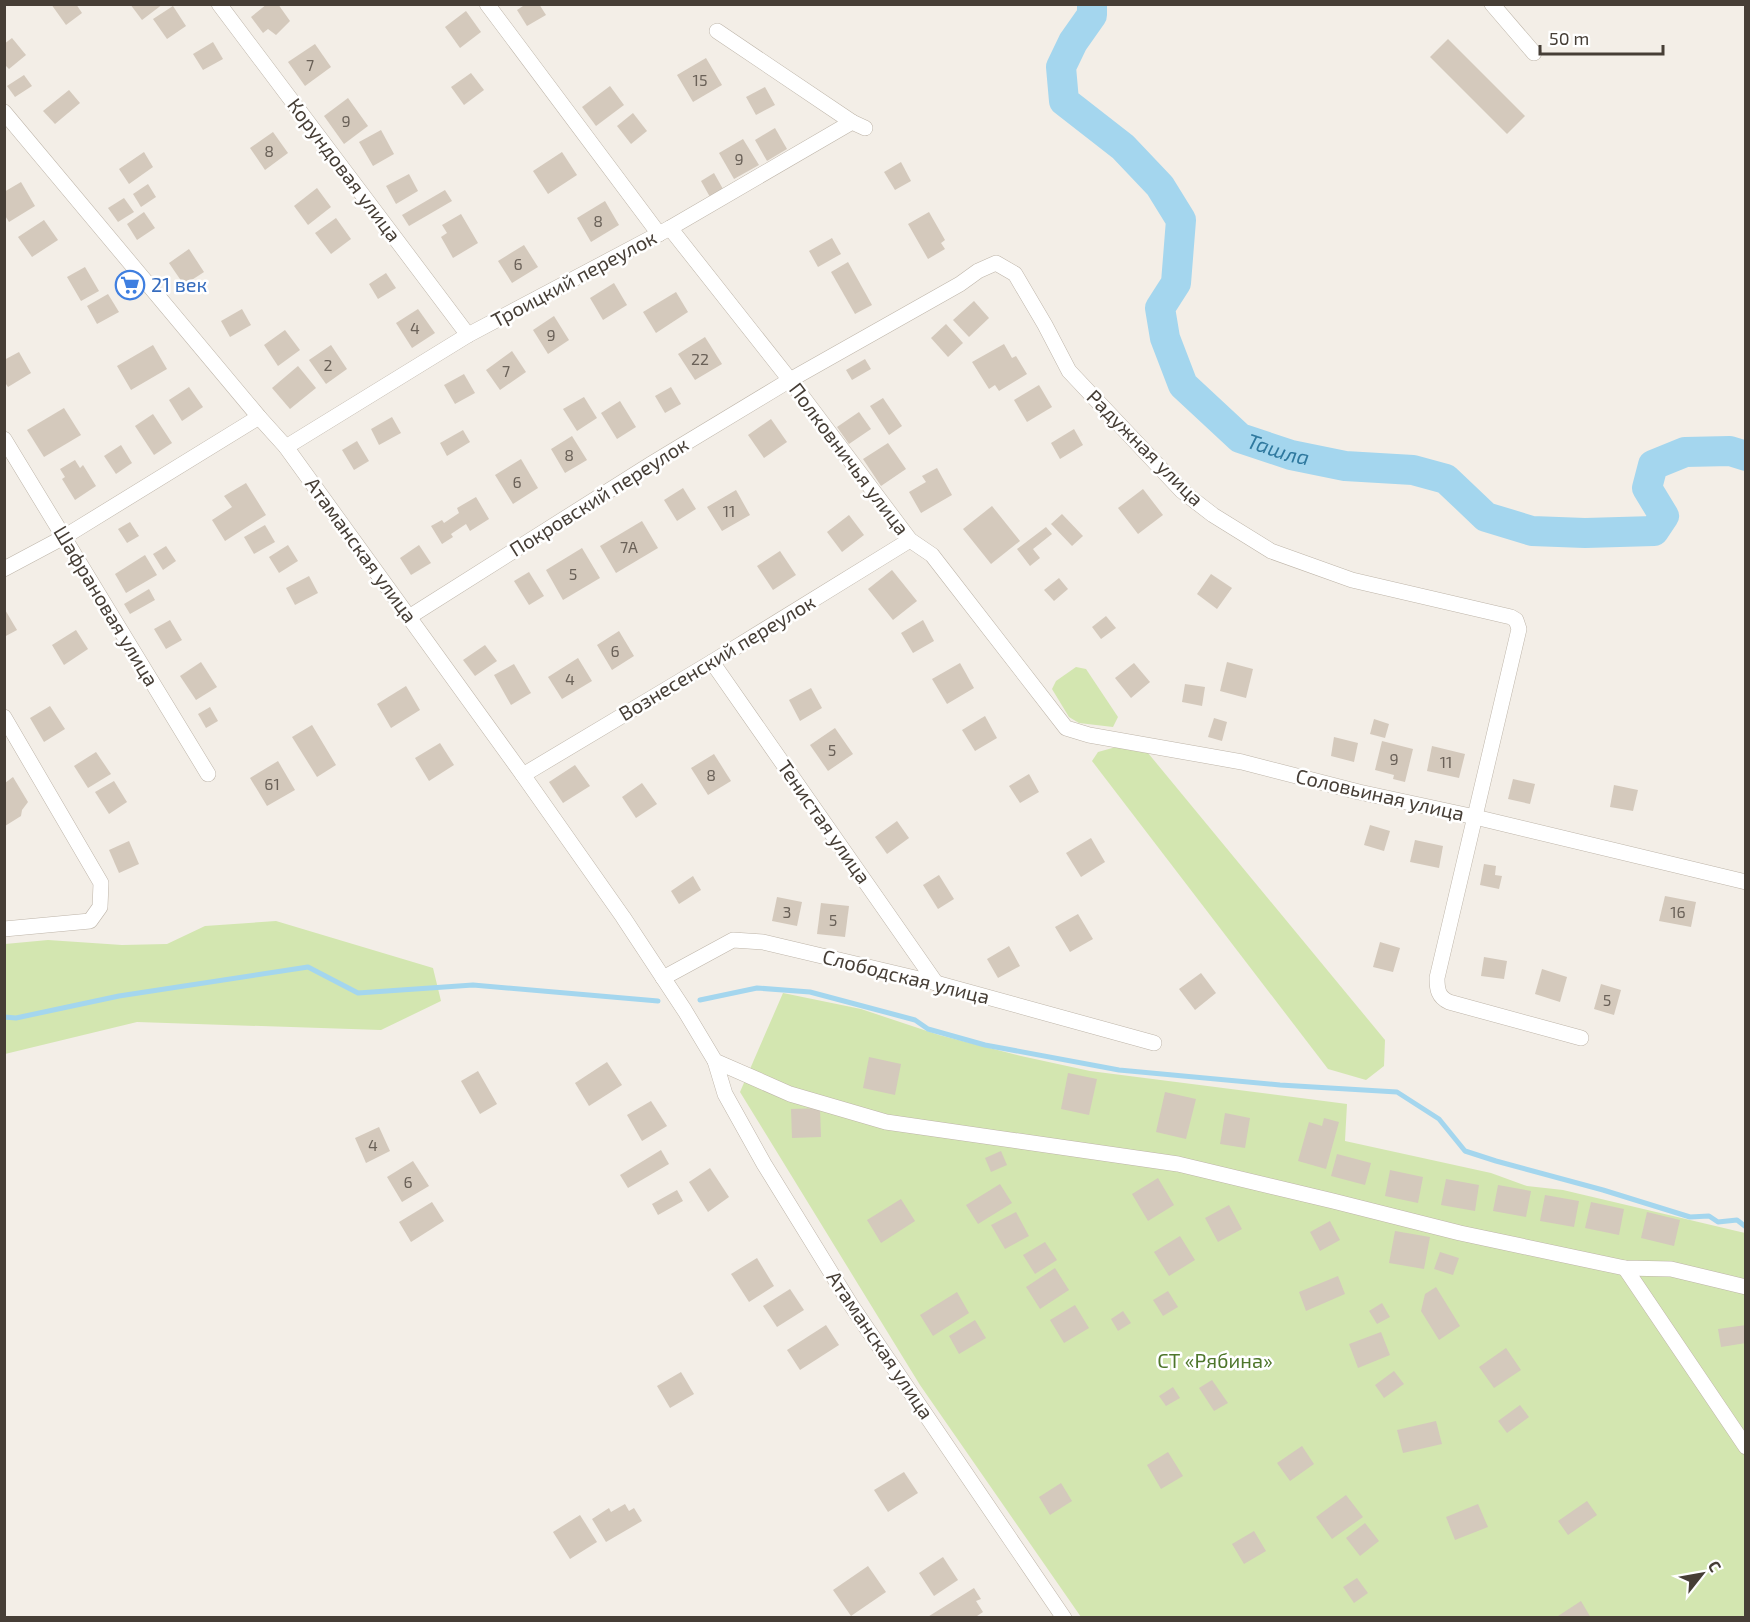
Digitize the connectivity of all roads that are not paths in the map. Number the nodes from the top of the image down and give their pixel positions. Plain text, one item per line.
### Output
1 (219, 4) edge
2 (487, 4) edge
3 (1492, 4) edge
4 (717, 31) dead end
5 (1534, 53) dead end
6 (4, 112) edge
7 (664, 231) junction
8 (468, 335) junction
9 (790, 380) junction
10 (260, 417) junction
11 (4, 439) edge
12 (286, 447) junction
13 (64, 537) junction
14 (910, 540) junction
15 (4, 569) edge
16 (409, 617) junction
17 (712, 662) junction
18 (1033, 685) joint
19 (4, 717) edge
20 (208, 774) dead end
21 (523, 774) junction
22 (1475, 817) junction
23 (1746, 882) edge
24 (4, 929) edge
25 (663, 978) junction
26 (936, 983) junction
27 (1581, 1038) dead end
28 (1154, 1043) dead end
29 (715, 1061) junction
30 (1624, 1268) junction
31 (1746, 1287) edge
32 (1746, 1447) edge
33 (1064, 1617) edge

1 - 8 street, Корундовая улица
2 - 7 street, Полковничья улица
3 - 5 street
4 - 7 street, Троицкий переулок
6 - 10 street, Атаманская улица
7 - 8 street, Троицкий переулок
7 - 9 street, Полковничья улица
8 - 12 street, Троицкий переулок
9 - 14 street, Полковничья улица
9 - 16 street, Покровский переулок
9 - 22 street, Радужная улица
10 - 12 street, Атаманская улица
10 - 13 street
11 - 13 street, Шафрановая улица
12 - 16 street, Атаманская улица
13 - 15 street
13 - 20 street, Шафрановая улица
14 - 17 street, Вознесенский переулок
14 - 18 street, Полковничья улица
16 - 21 street, Атаманская улица
17 - 21 street, Вознесенский переулок
17 - 26 street, Тенистая улица
18 - 22 street, Соловьиная улица
19 - 24 street
21 - 25 street, Атаманская улица
22 - 23 street, Соловьиная улица
22 - 27 street
25 - 26 street, Слободская улица
25 - 29 street, Атаманская улица
26 - 28 street, Слободская улица
29 - 30 street
29 - 33 street, Атаманская улица
30 - 31 street
30 - 32 street

